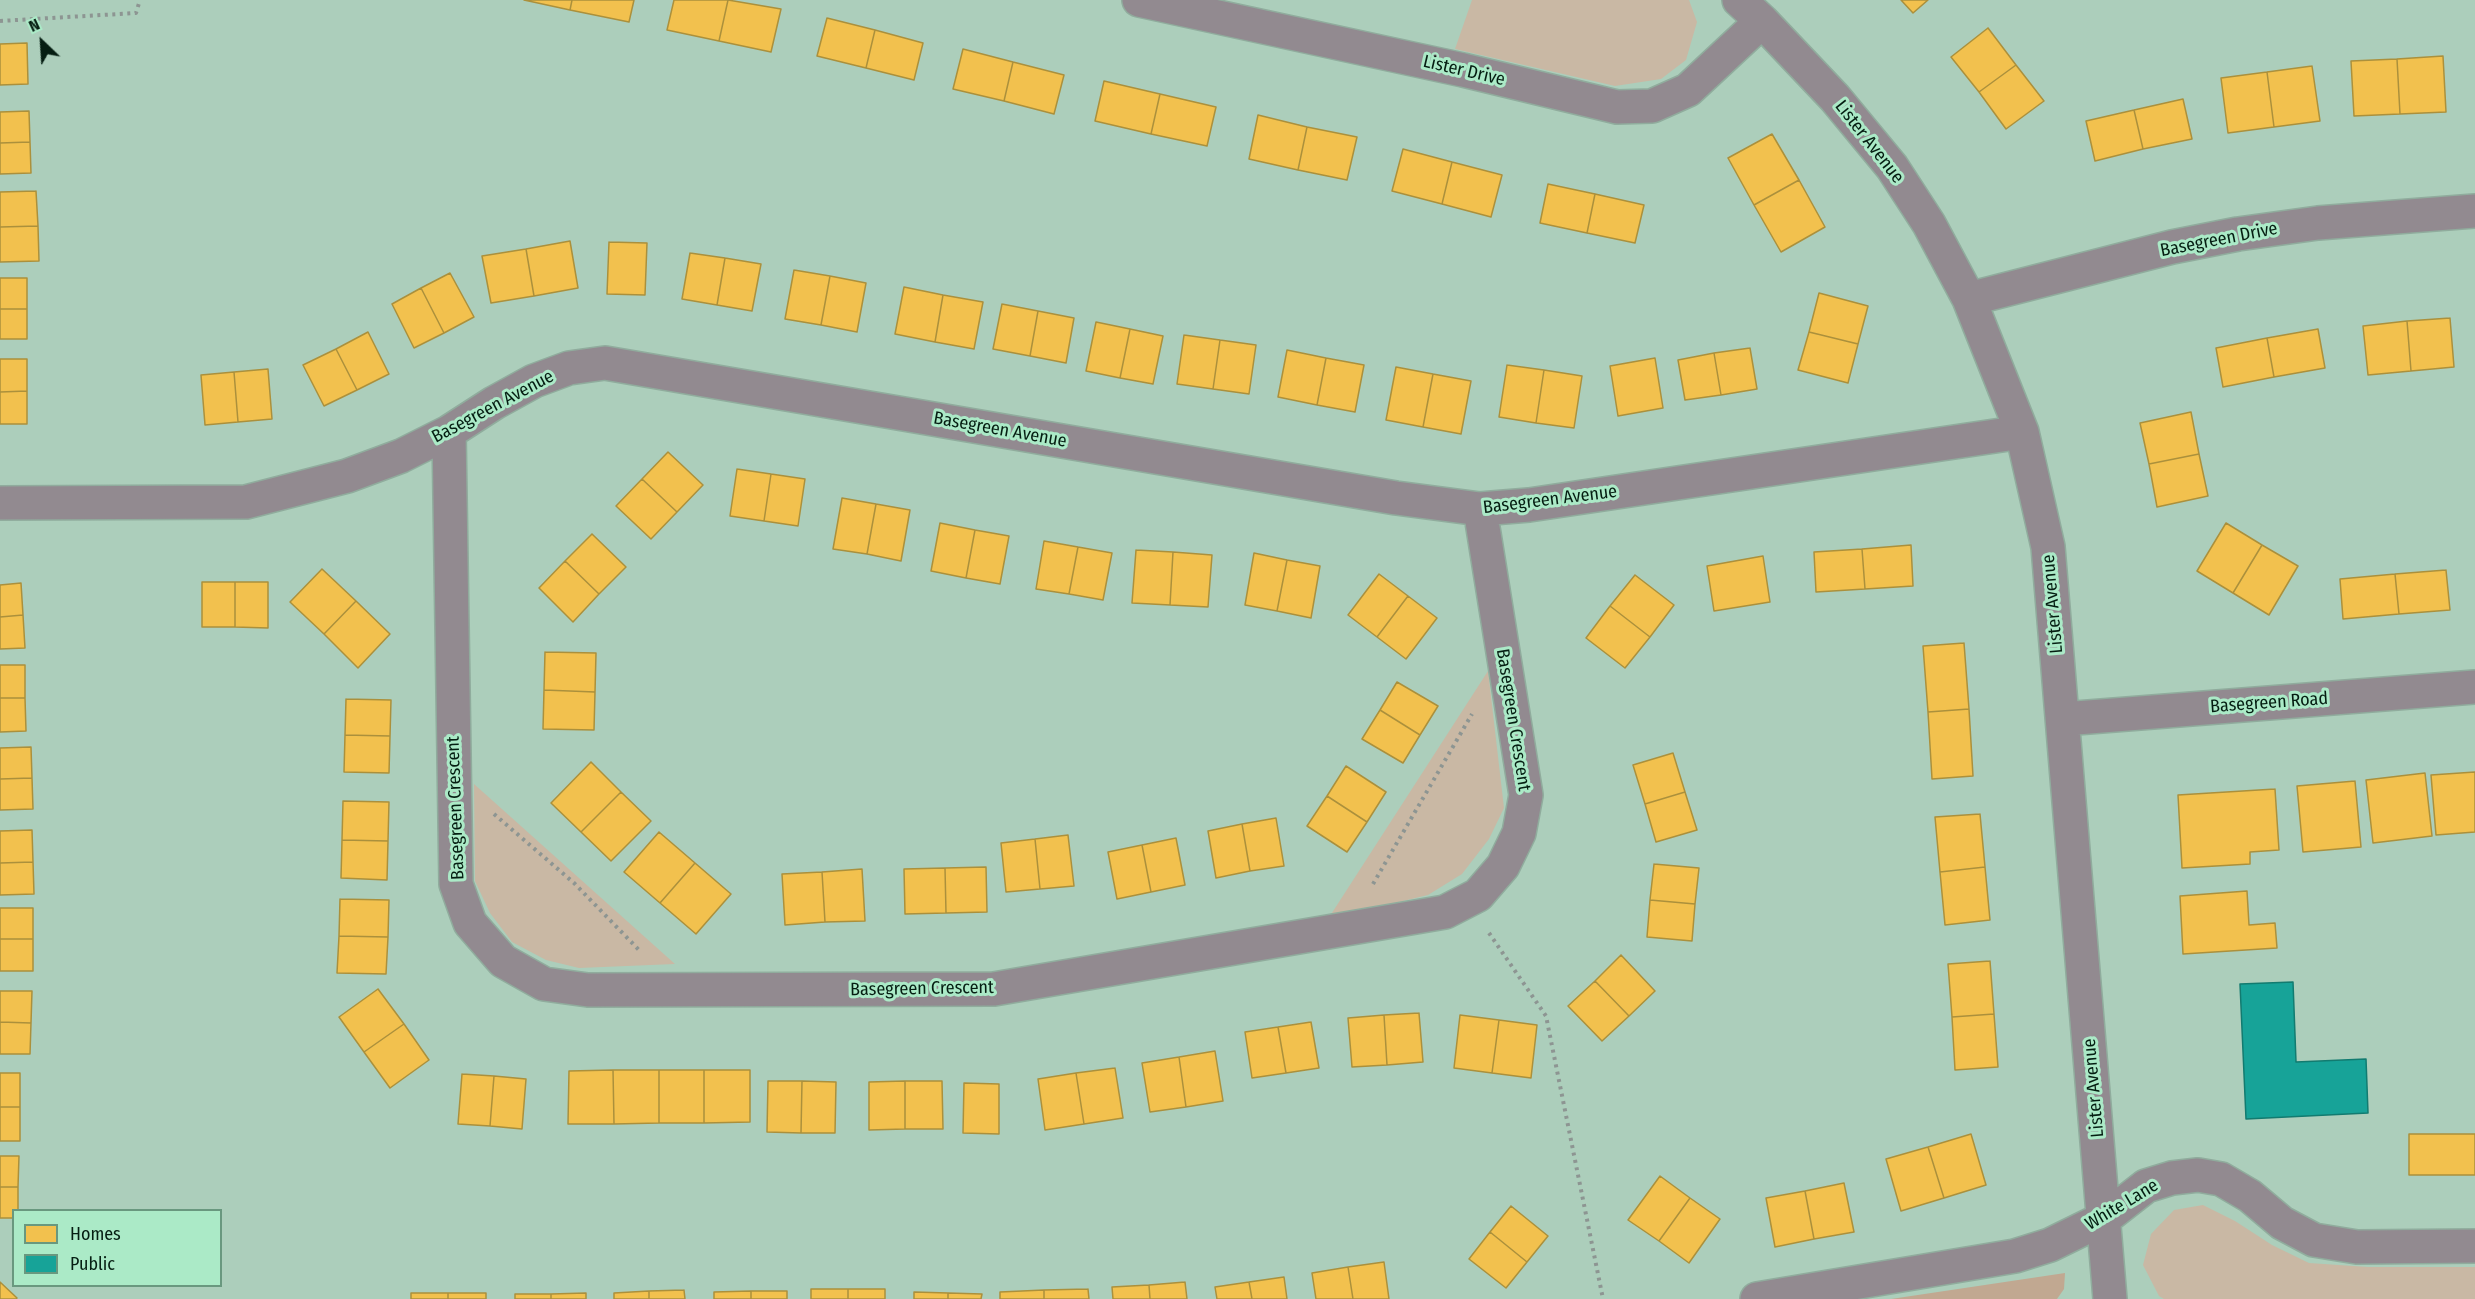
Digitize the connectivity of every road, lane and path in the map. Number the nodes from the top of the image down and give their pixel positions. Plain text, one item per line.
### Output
1 (140, 0) edge
2 (1139, 0) edge
3 (1750, 11) edge
4 (0, 21) edge
5 (2475, 211) edge
6 (1969, 299) junction
7 (449, 432) junction
8 (2022, 432) junction
9 (0, 503) edge
10 (1480, 509) junction
11 (1504, 658) junction
12 (2475, 687) edge
13 (2063, 719) junction
14 (454, 780) junction
15 (1466, 901) junction
16 (1347, 929) junction
17 (677, 990) junction
18 (2105, 1218) junction
19 (2475, 1246) edge
20 (1603, 1299) edge
21 (1756, 1299) edge
22 (2110, 1299) edge

1 - 4 path
2 - 3 street, Lister Drive
3 - 6 street, Lister Avenue
5 - 6 street, Basegreen Drive
6 - 8 street, Lister Avenue
7 - 9 street, Basegreen Avenue
7 - 10 street, Basegreen Avenue
7 - 14 street, Basegreen Crescent
8 - 10 street, Basegreen Avenue
8 - 13 street, Lister Avenue
10 - 11 street, Basegreen Crescent
11 - 15 street, Basegreen Crescent
11 - 16 path
12 - 13 street, Basegreen Road
13 - 18 street, Lister Avenue
14 - 17 path
14 - 17 street, Basegreen Crescent
15 - 16 street, Basegreen Crescent
15 - 20 path
16 - 17 street, Basegreen Crescent
18 - 19 street, White Lane
18 - 21 street, White Lane
18 - 22 street, Lister Avenue

